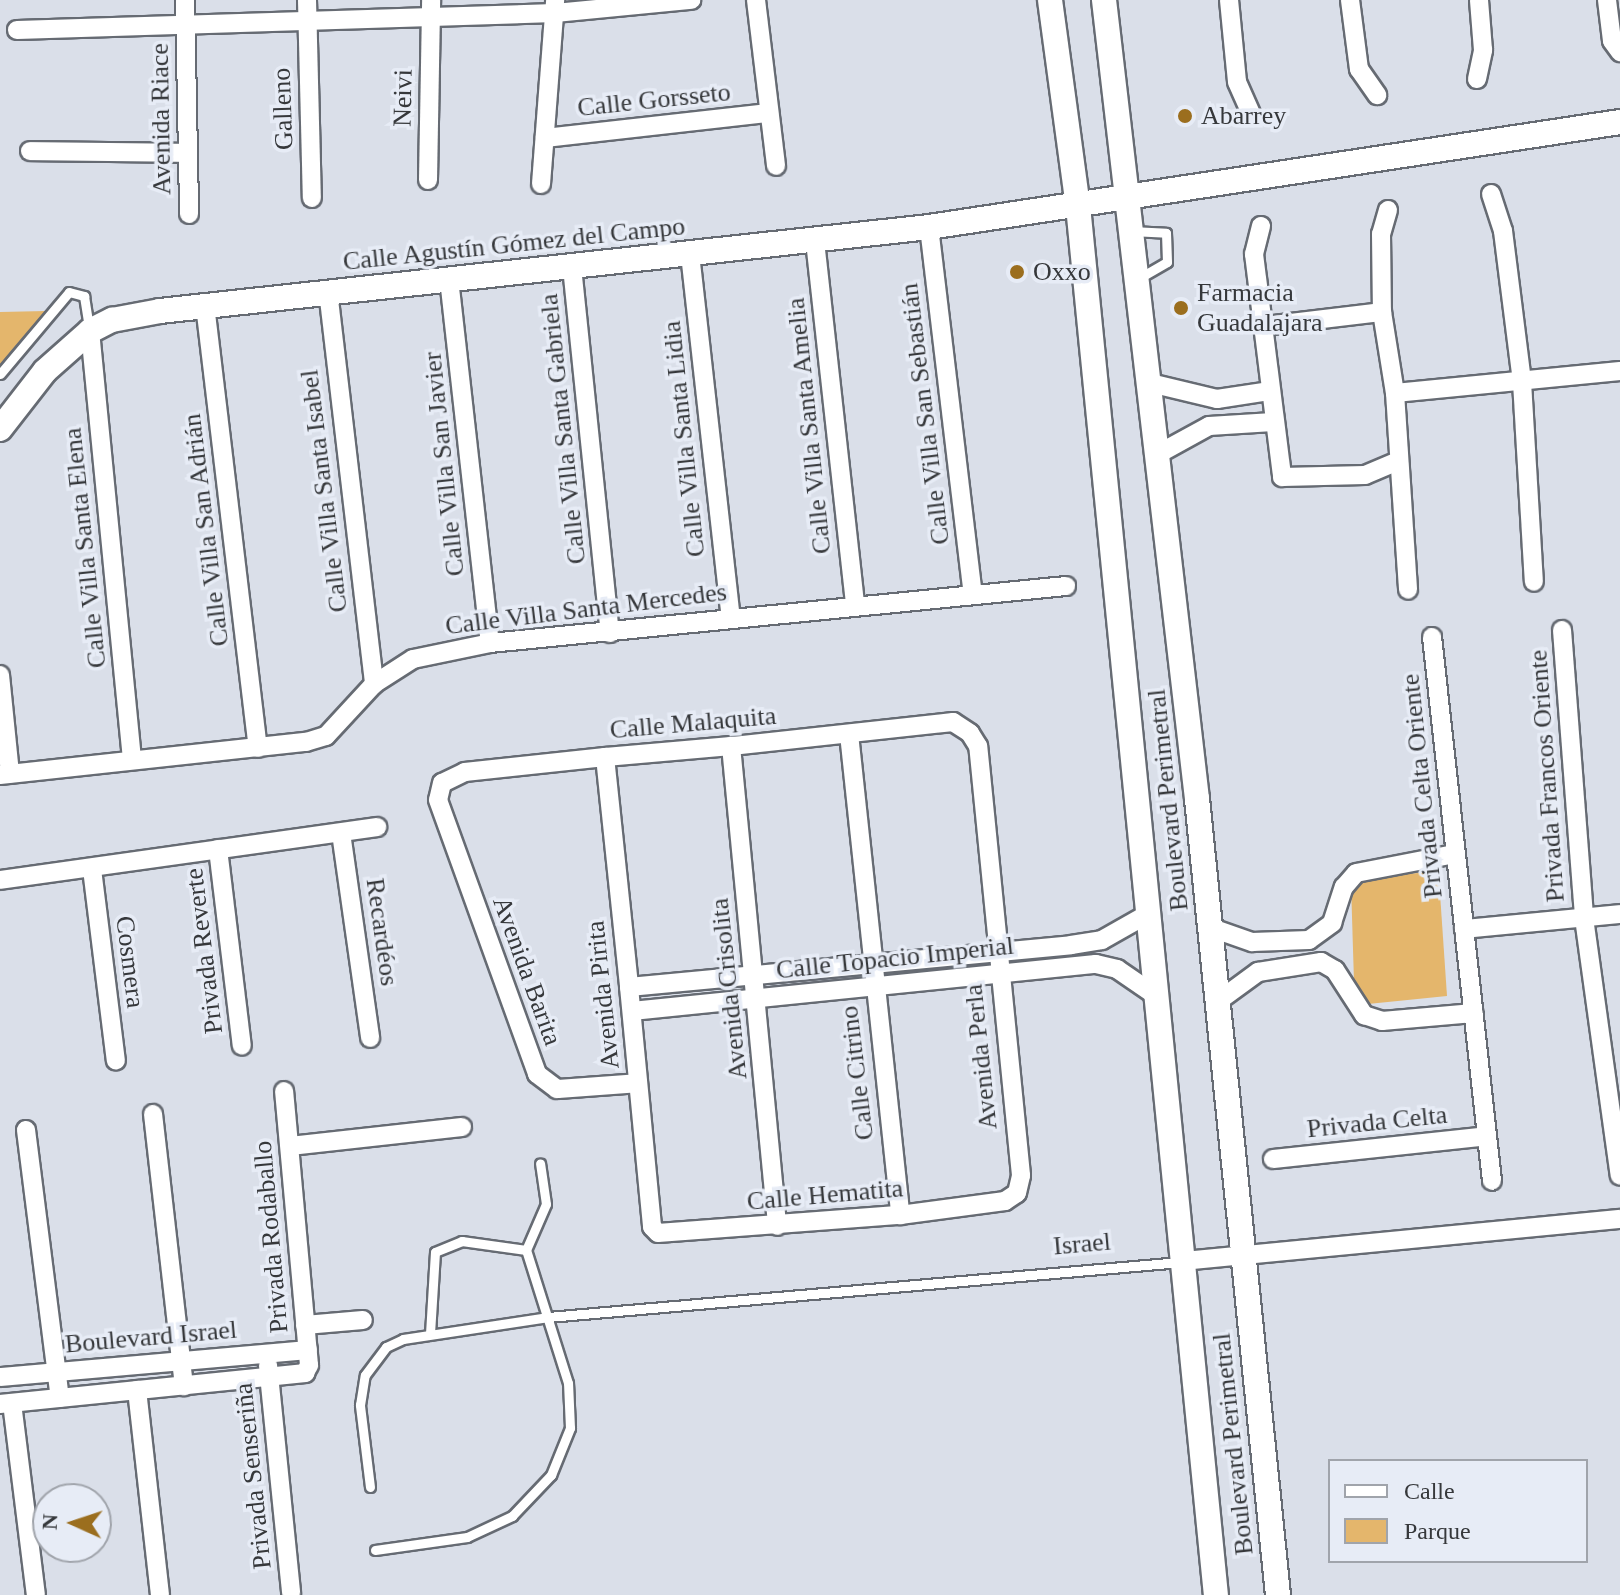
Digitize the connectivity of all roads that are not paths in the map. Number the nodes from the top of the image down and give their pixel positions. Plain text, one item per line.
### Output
1 (185, 0) edge
2 (691, 0) edge
3 (756, 0) edge
4 (1050, 0) edge
5 (1104, 0) edge
6 (1229, 0) edge
7 (1350, 0) edge
8 (1479, 0) edge
9 (1607, 0) edge
10 (555, 7) edge
11 (431, 8) edge
12 (306, 9) edge
13 (186, 22) junction
14 (17, 30) dead end
15 (1620, 52) edge
16 (1477, 79) dead end
17 (1377, 95) dead end
18 (769, 113) junction
19 (1252, 116) dead end
20 (1620, 122) edge
21 (545, 138) junction
22 (30, 151) dead end
23 (188, 153) junction
24 (776, 166) dead end
25 (428, 180) dead end
26 (541, 184) dead end
27 (1491, 194) dead end
28 (1127, 197) junction
29 (312, 198) dead end
30 (1078, 206) junction
31 (1388, 210) dead end
32 (189, 214) dead end
33 (1261, 226) dead end
34 (929, 227) junction
35 (1130, 231) junction
36 (815, 241) junction
37 (690, 254) junction
38 (572, 267) junction
39 (449, 279) junction
40 (1135, 281) junction
41 (328, 291) junction
42 (205, 305) junction
43 (1382, 312) junction
44 (1264, 326) junction
45 (90, 331) junction
46 (1620, 371) edge
47 (0, 374) edge
48 (1146, 382) junction
49 (1522, 382) junction
50 (1270, 391) junction
51 (1395, 393) junction
52 (1217, 399) junction
53 (1273, 422) junction
54 (1220, 424) junction
55 (0, 429) edge
56 (1158, 454) junction
57 (1398, 461) junction
58 (1534, 582) dead end
59 (1066, 586) dead end
60 (1408, 590) dead end
61 (973, 594) junction
62 (855, 605) junction
63 (731, 619) junction
64 (1562, 630) dead end
65 (610, 633) junction
66 (1432, 637) dead end
67 (490, 643) junction
68 (0, 675) edge
69 (374, 684) junction
70 (953, 722) joint
71 (849, 734) junction
72 (731, 746) junction
73 (258, 748) junction
74 (605, 757) junction
75 (132, 759) junction
76 (5, 774) edge
77 (442, 783) joint
78 (377, 827) dead end
79 (341, 833) junction
80 (218, 849) junction
81 (1455, 854) junction
82 (92, 869) junction
83 (0, 880) edge
84 (1620, 914) edge
85 (1146, 915) junction
86 (1584, 918) junction
87 (1209, 927) junction
88 (1464, 929) junction
89 (1093, 941) junction
90 (1285, 941) junction
91 (1053, 946) junction
92 (995, 952) junction
93 (871, 964) junction
94 (1096, 964) junction
95 (1286, 965) junction
96 (1055, 968) junction
97 (998, 974) junction
98 (754, 975) junction
99 (873, 984) junction
100 (629, 987) junction
101 (1155, 995) junction
102 (757, 998) junction
103 (1217, 1002) junction
104 (632, 1011) junction
105 (1474, 1013) junction
106 (370, 1038) dead end
107 (242, 1046) dead end
108 (116, 1061) dead end
109 (638, 1083) junction
110 (284, 1091) dead end
111 (153, 1114) dead end
112 (462, 1127) dead end
113 (26, 1130) dead end
114 (1487, 1136) junction
115 (290, 1146) junction
116 (1273, 1159) dead end
117 (540, 1163) dead end
118 (1620, 1176) edge
119 (1492, 1181) dead end
120 (1005, 1201) joint
121 (900, 1215) junction
122 (1620, 1219) edge
123 (777, 1226) junction
124 (652, 1227) joint
125 (526, 1250) junction
126 (1241, 1258) junction
127 (1183, 1261) junction
128 (548, 1317) junction
129 (363, 1320) dead end
130 (305, 1325) junction
131 (430, 1333) junction
132 (308, 1350) junction
133 (267, 1353) junction
134 (181, 1359) junction
135 (56, 1371) junction
136 (301, 1374) joint
137 (0, 1377) edge
138 (269, 1378) junction
139 (184, 1386) junction
140 (137, 1390) junction
141 (60, 1398) junction
142 (6, 1404) edge
143 (370, 1487) dead end
144 (375, 1550) dead end
145 (291, 1593) edge
146 (36, 1595) edge
147 (160, 1595) edge
148 (1216, 1595) edge
149 (1278, 1595) edge

1 - 13 street, Avenida Riace
2 - 10 street
3 - 18 street
4 - 30 street, Boulevard Perimetral
5 - 28 street, Boulevard Perimetral
6 - 19 street
7 - 17 street
8 - 16 street
9 - 15 street
10 - 11 street
10 - 21 street
11 - 12 street
11 - 25 street, Neivi
12 - 13 street
12 - 29 street, Galleno
13 - 14 street
13 - 23 street, Avenida Riace
18 - 21 street, Calle Gorsseto
18 - 24 street
20 - 28 street, Calle Agustín Gómez del Campo
21 - 26 street
22 - 23 street
23 - 32 street, Avenida Riace
27 - 49 street
28 - 30 street, Calle Agustín Gómez del Campo
28 - 35 street, Boulevard Perimetral
30 - 34 street, Calle Agustín Gómez del Campo
30 - 85 street, Boulevard Perimetral
31 - 43 street
33 - 44 street
34 - 36 street, Calle Agustín Gómez del Campo
34 - 61 street, Calle Villa San Sebastián
35 - 40 street, Boulevard Perimetral
35 - 40 lane
36 - 37 street, Calle Agustín Gómez del Campo
36 - 62 street, Calle Villa Santa Amelia
37 - 38 street, Calle Agustín Gómez del Campo
37 - 63 street, Calle Villa Santa Lidia
38 - 39 street, Calle Agustín Gómez del Campo
38 - 65 street, Calle Villa Santa Gabriela
39 - 41 street, Calle Agustín Gómez del Campo
39 - 67 street, Calle Villa San Javier
40 - 48 street, Boulevard Perimetral
41 - 42 street, Calle Agustín Gómez del Campo
41 - 69 street, Calle Villa Santa Isabel
42 - 45 street, Calle Agustín Gómez del Campo
42 - 73 street, Calle Villa San Adrián
43 - 44 street
43 - 51 street
44 - 50 street
45 - 47 lane
45 - 55 street, Calle Agustín Gómez del Campo
45 - 75 street, Calle Villa Santa Elena
46 - 49 street
48 - 52 street
48 - 56 street, Boulevard Perimetral
49 - 51 street
49 - 58 street
50 - 52 street
50 - 53 street
51 - 57 street
52 - 54 street
53 - 54 street
53 - 57 street
54 - 56 street
56 - 87 street, Boulevard Perimetral
57 - 60 street
59 - 61 street, Calle Villa Santa Mercedes
61 - 62 street, Calle Villa Santa Mercedes
62 - 63 street, Calle Villa Santa Mercedes
63 - 65 street, Calle Villa Santa Mercedes
64 - 86 street, Privada Francos Oriente
65 - 67 street, Calle Villa Santa Mercedes
66 - 81 street, Privada Celta Oriente
67 - 69 street, Calle Villa Santa Mercedes
68 - 76 street
69 - 73 street, Calle Villa Santa Mercedes
70 - 71 street, Calle Malaquita
70 - 92 street, Avenida Perla
71 - 72 street, Calle Malaquita
71 - 93 street, Calle Citrino
72 - 74 street, Calle Malaquita
72 - 98 street, Avenida Crisolita
73 - 75 street, Calle Villa Santa Mercedes
74 - 77 street, Calle Malaquita
74 - 100 street, Avenida Pirita
75 - 76 street, Calle Villa Santa Mercedes
77 - 109 street, Avenida Barita
78 - 79 street
79 - 80 street
79 - 106 street, Recardéos
80 - 82 street
80 - 107 street, Privada Reverte
81 - 88 street, Privada Celta Oriente
81 - 90 street
82 - 83 street
82 - 108 street, Cosmera
84 - 86 street
85 - 89 street, Calle Topacio Imperial
85 - 101 street, Boulevard Perimetral
86 - 88 street
86 - 118 street, Privada Francos Oriente
87 - 90 street
87 - 103 street, Boulevard Perimetral
88 - 105 street, Privada Celta Oriente
89 - 91 street, Calle Topacio Imperial
89 - 94 street
90 - 95 street
91 - 92 street, Calle Topacio Imperial
91 - 96 street
92 - 93 street, Calle Topacio Imperial
92 - 97 street, Avenida Perla
93 - 98 street, Calle Topacio Imperial
93 - 99 street, Calle Citrino
94 - 96 street, Calle Topacio Imperial
94 - 101 street, Calle Topacio Imperial
95 - 103 street
95 - 105 street
96 - 97 street, Calle Topacio Imperial
97 - 99 street, Calle Topacio Imperial
97 - 120 street, Avenida Perla
98 - 100 street, Calle Topacio Imperial
98 - 102 street, Avenida Crisolita
99 - 102 street, Calle Topacio Imperial
99 - 121 street, Calle Citrino
100 - 104 street, Avenida Pirita
101 - 127 street, Boulevard Perimetral
102 - 104 street, Calle Topacio Imperial
102 - 123 street, Avenida Crisolita
103 - 126 street, Boulevard Perimetral
104 - 109 street, Avenida Pirita
105 - 114 street, Privada Celta Oriente
109 - 124 street, Avenida Pirita
110 - 115 street, Privada Rodaballo
111 - 134 street
112 - 115 street
113 - 135 street
114 - 116 street, Privada Celta
114 - 119 street, Privada Celta Oriente
115 - 130 street, Privada Rodaballo
117 - 125 lane
120 - 121 street, Calle Hematita
121 - 123 street, Calle Hematita
122 - 126 street, Israel
123 - 124 street, Calle Hematita
125 - 128 lane
125 - 131 lane
126 - 127 street, Israel
126 - 149 street, Boulevard Perimetral
127 - 128 lane, Israel
127 - 148 street, Boulevard Perimetral
128 - 131 lane, Israel
128 - 144 lane
129 - 130 street
130 - 132 street, Privada Rodaballo
131 - 143 lane, Israel
132 - 133 street, Boulevard Israel
132 - 136 street, Privada Rodaballo
133 - 134 street, Boulevard Israel
133 - 138 street, Privada Senseriña
134 - 135 street, Boulevard Israel
134 - 139 street
135 - 137 street, Boulevard Israel
135 - 141 street
136 - 138 street, Boulevard Israel
138 - 139 street, Boulevard Israel
138 - 145 street, Privada Senseriña
139 - 140 street, Boulevard Israel
140 - 141 street, Boulevard Israel
140 - 147 street
141 - 142 street, Boulevard Israel
142 - 146 street

